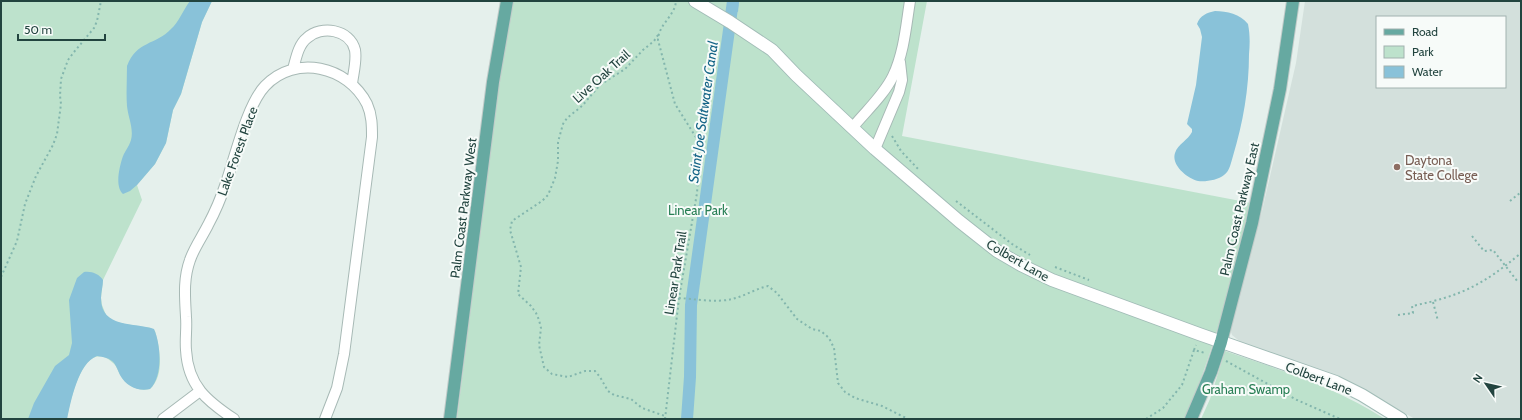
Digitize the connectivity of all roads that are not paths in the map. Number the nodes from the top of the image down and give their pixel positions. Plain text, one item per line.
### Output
1 (507, 1) edge
2 (695, 1) edge
3 (910, 1) edge
4 (1293, 1) edge
5 (899, 60) junction
6 (293, 69) junction
7 (352, 84) junction
8 (852, 127) junction
9 (876, 149) junction
10 (1221, 342) junction
11 (200, 391) junction
12 (163, 419) edge
13 (234, 419) edge
14 (326, 419) edge
15 (450, 419) edge
16 (1192, 419) edge
17 (1401, 419) edge

1 - 15 main road, Palm Coast Parkway West
2 - 8 street, Colbert Lane
3 - 5 street
4 - 10 main road, Palm Coast Parkway East
5 - 8 street
5 - 9 street
6 - 7 street, Lake Forest Place
6 - 7 street
6 - 11 street, Lake Forest Place
7 - 14 street, Lake Forest Place
8 - 9 street, Colbert Lane
9 - 10 street, Colbert Lane
10 - 16 main road, Palm Coast Parkway East
10 - 17 street, Colbert Lane
11 - 12 street
11 - 13 street, Lake Forest Place

